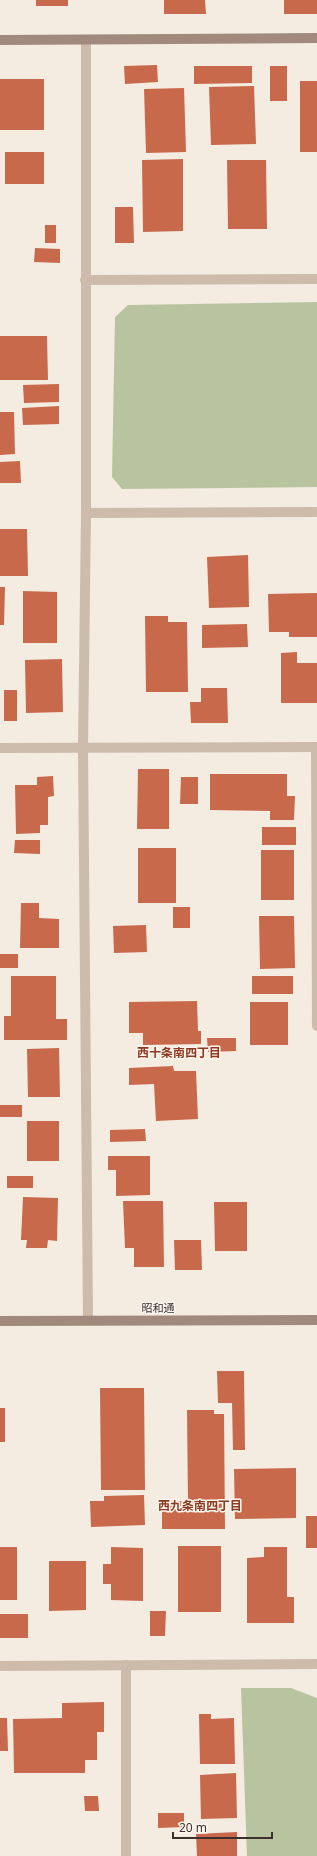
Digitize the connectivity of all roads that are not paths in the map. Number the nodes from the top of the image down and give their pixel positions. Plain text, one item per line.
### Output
1 (317, 38) edge
2 (0, 40) edge
3 (86, 40) junction
4 (317, 279) edge
5 (85, 280) junction
6 (317, 512) edge
7 (86, 513) junction
8 (316, 747) edge
9 (0, 748) edge
10 (83, 748) junction
11 (317, 1026) edge
12 (88, 1320) junction
13 (317, 1320) edge
14 (0, 1321) edge
15 (317, 1664) edge
16 (126, 1665) junction
17 (0, 1666) edge
18 (126, 1856) edge

1 - 3 street
2 - 3 street
3 - 5 street
4 - 5 street
5 - 7 street
6 - 7 street
7 - 10 street
8 - 10 street
8 - 11 street
9 - 10 street
10 - 12 street
12 - 13 street, 昭和通
12 - 14 street, 昭和通
15 - 16 street
16 - 17 street
16 - 18 street

